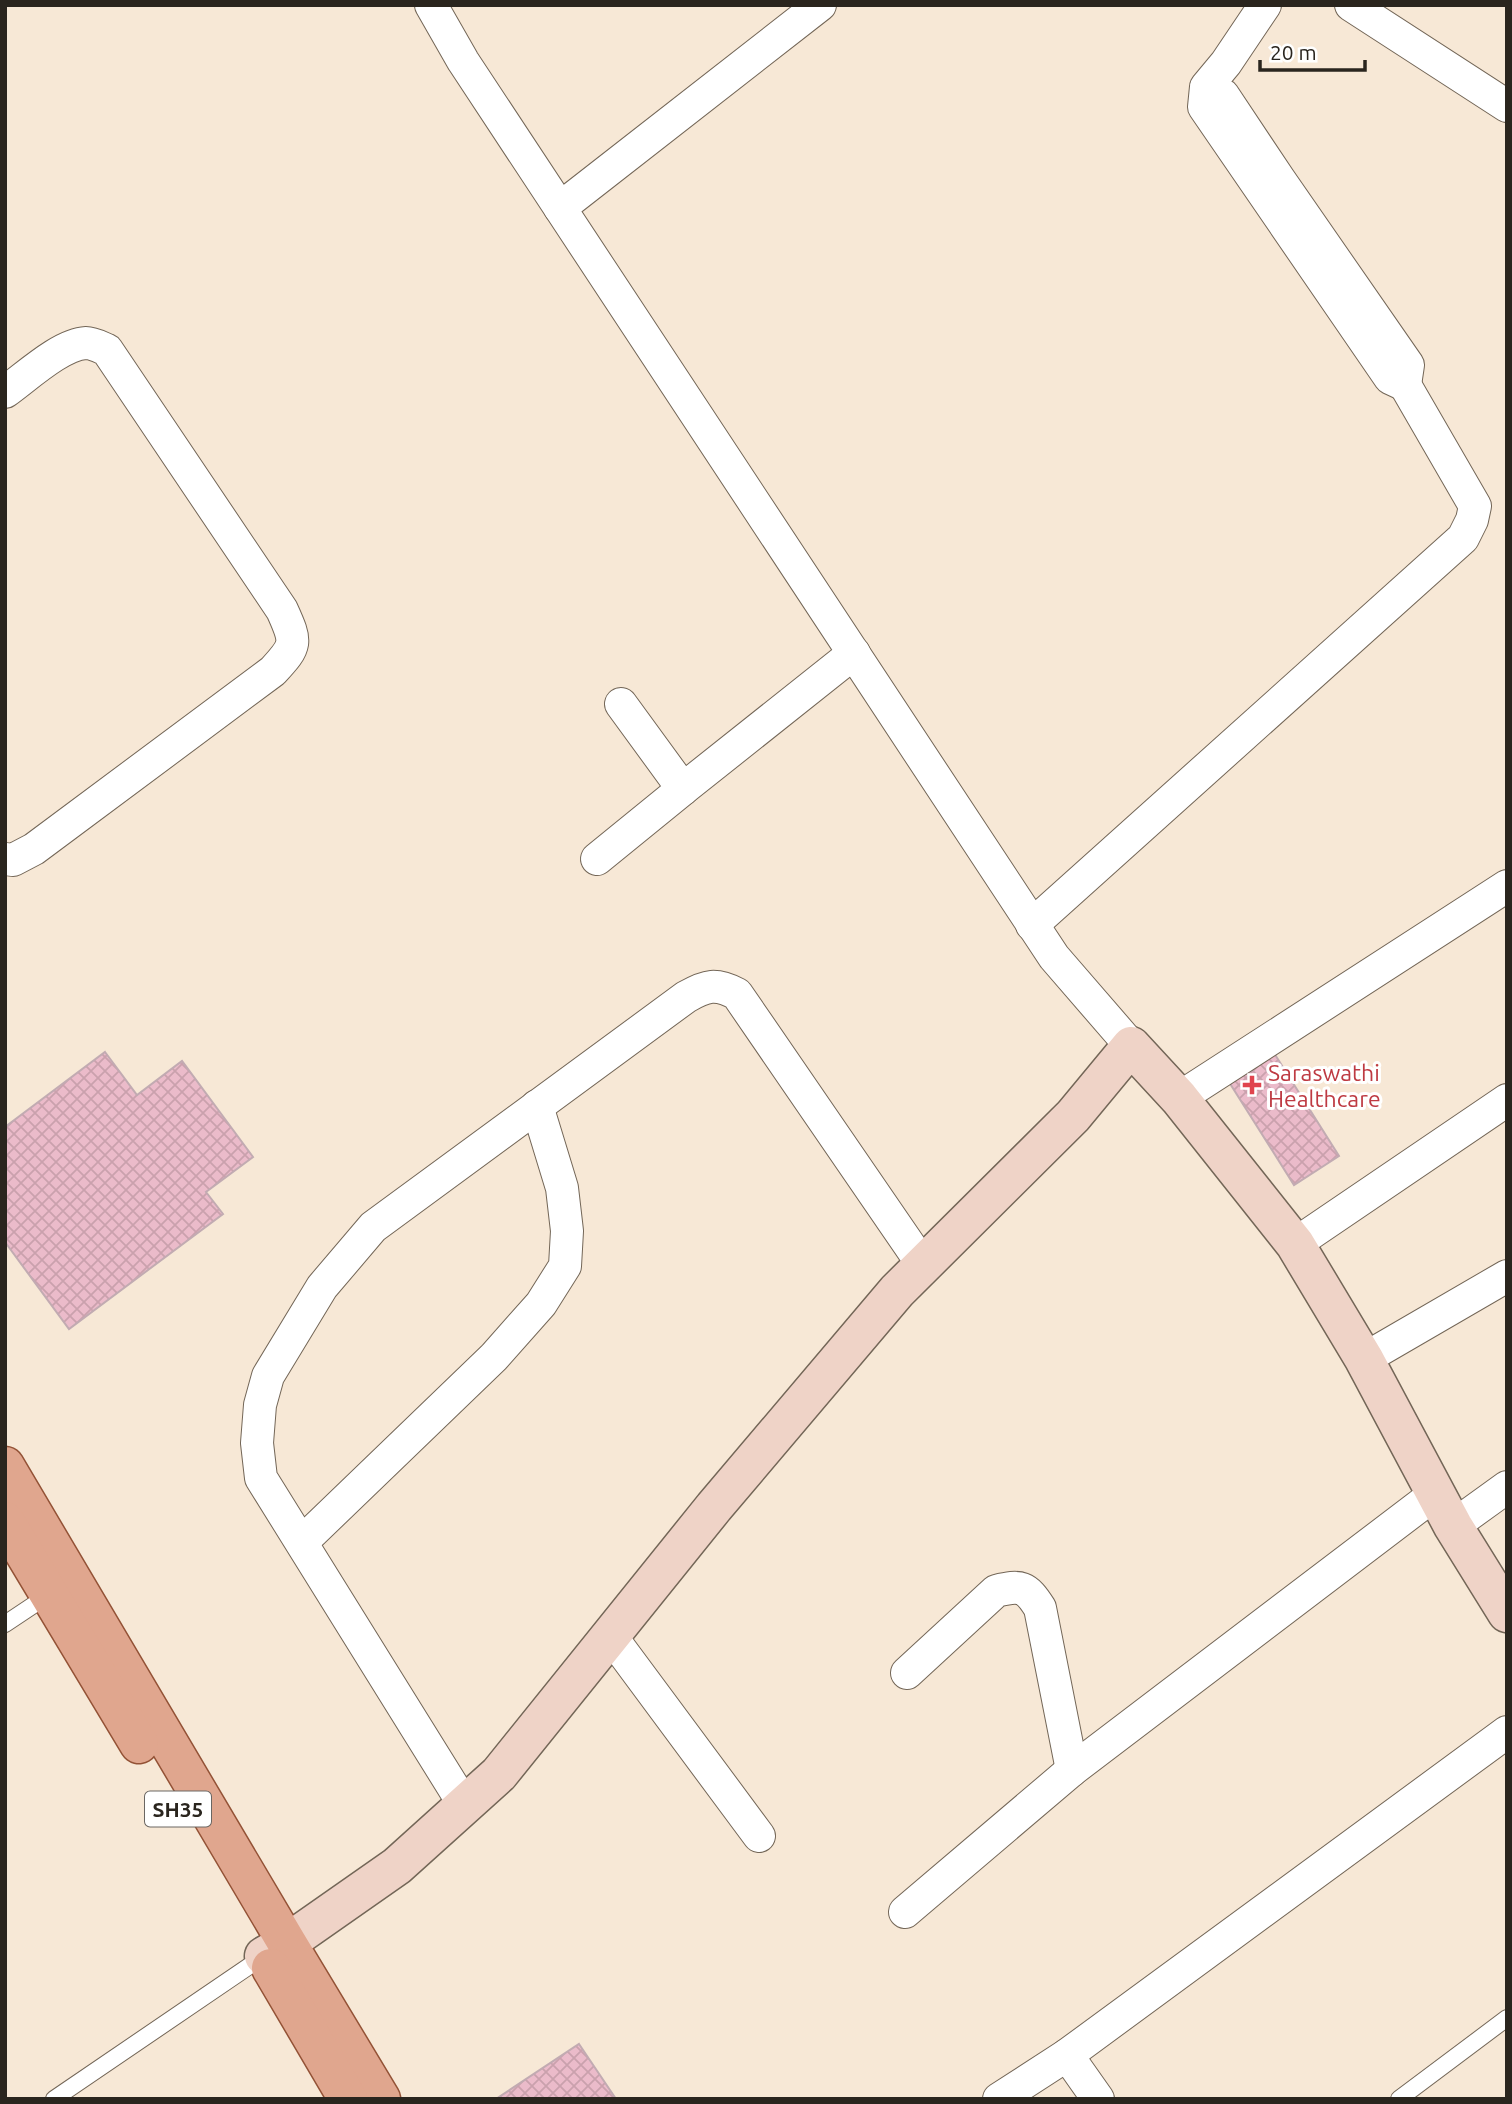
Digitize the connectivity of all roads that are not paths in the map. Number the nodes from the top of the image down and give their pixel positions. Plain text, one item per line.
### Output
1 (431, 5) edge
2 (820, 5) edge
3 (1265, 5) edge
4 (1351, 5) edge
5 (1507, 106) edge
6 (560, 208) junction
7 (5, 392) edge
8 (854, 653) junction
9 (621, 704) dead end
10 (684, 789) junction
11 (5, 859) edge
12 (597, 859) dead end
13 (1507, 886) edge
14 (1032, 925) junction
15 (1131, 1046) junction
16 (1179, 1098) junction
17 (1507, 1100) edge
18 (537, 1106) junction
19 (1295, 1244) junction
20 (923, 1265) junction
21 (1507, 1276) edge
22 (1364, 1359) junction
23 (5, 1466) edge
24 (1507, 1488) edge
25 (1444, 1510) junction
26 (5, 1521) edge
27 (302, 1542) junction
28 (61, 1588) junction
29 (1507, 1613) edge
30 (5, 1624) edge
31 (610, 1635) junction
32 (908, 1674) dead end
33 (1507, 1732) edge
34 (1072, 1770) junction
35 (465, 1806) junction
36 (759, 1836) dead end
37 (905, 1912) dead end
38 (275, 1949) junction
39 (1507, 2018) edge
40 (1067, 2055) junction
41 (54, 2099) edge
42 (348, 2099) edge
43 (381, 2099) edge
44 (999, 2099) edge
45 (1098, 2099) edge
46 (1399, 2099) edge

1 - 6 street
2 - 6 street
3 - 14 street
4 - 5 street
6 - 8 street
7 - 11 street
8 - 10 street
8 - 14 street
9 - 10 street
10 - 12 street
13 - 16 street
14 - 15 street
15 - 16 street
15 - 20 street
16 - 19 street
17 - 19 street
18 - 20 street
18 - 27 street
18 - 27 street
19 - 22 street
20 - 31 street
21 - 22 street
22 - 25 street
23 - 28 main road
24 - 25 street
25 - 29 street
25 - 34 street
26 - 28 main road, SH35
27 - 35 street
28 - 30 lane
28 - 38 main road, SH35
31 - 35 street
31 - 36 street
32 - 34 street
33 - 40 street
34 - 37 street
35 - 38 street
38 - 41 lane
38 - 42 main road, SH35
38 - 43 main road
39 - 46 lane
40 - 44 street
40 - 45 street

